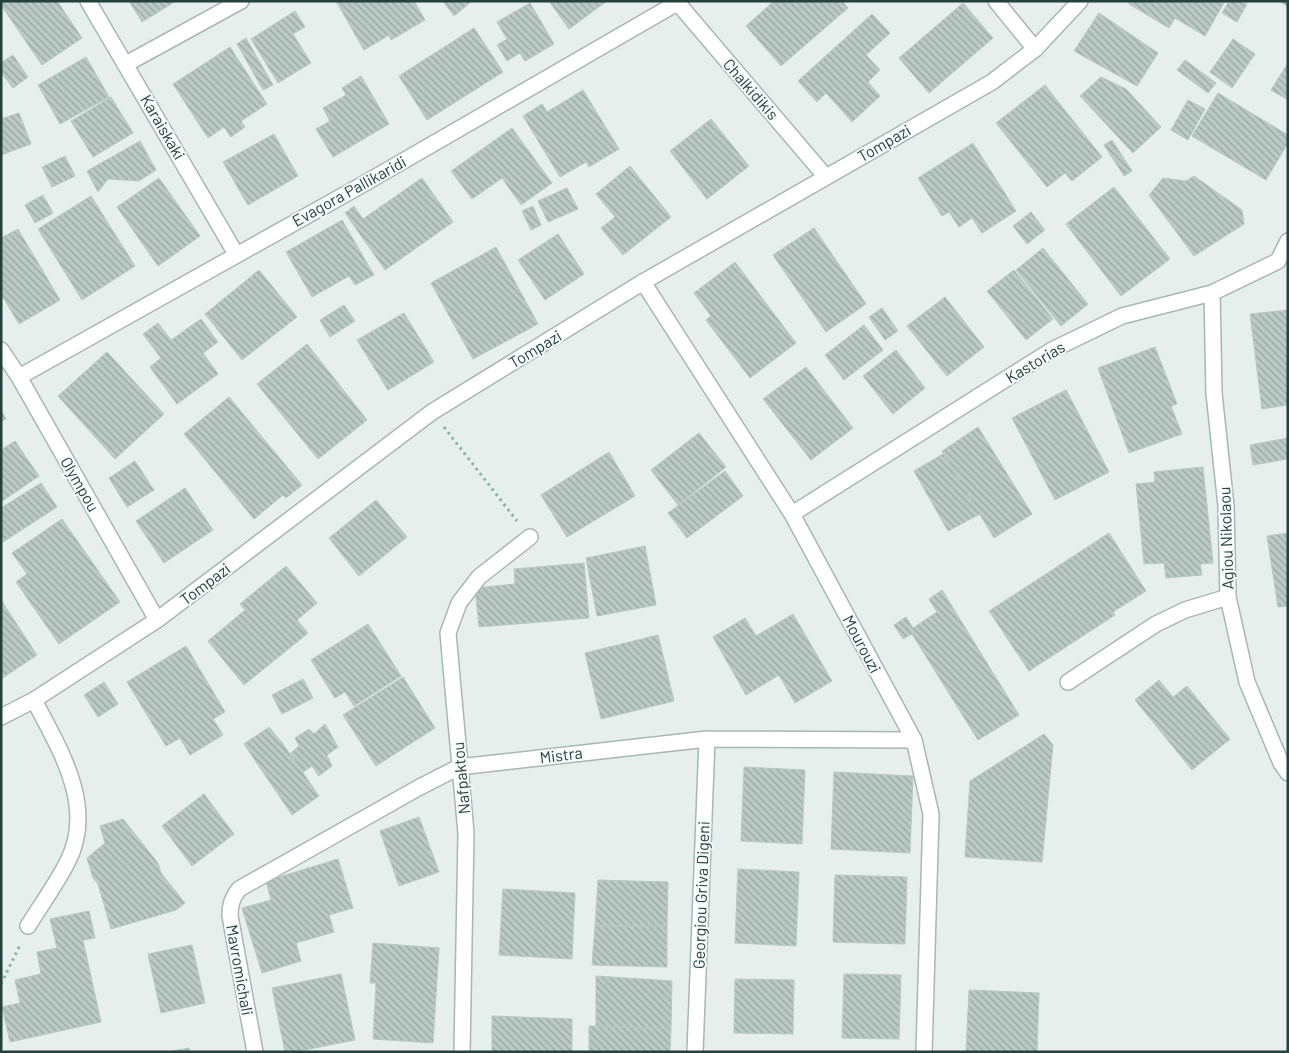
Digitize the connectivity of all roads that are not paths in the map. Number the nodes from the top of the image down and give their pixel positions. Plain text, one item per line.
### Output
1 (88, 1) edge
2 (241, 1) edge
3 (996, 1) edge
4 (1080, 1) edge
5 (676, 2) edge
6 (1035, 49) junction
7 (126, 64) junction
8 (826, 176) junction
9 (1288, 241) edge
10 (236, 254) junction
11 (1283, 262) edge
12 (643, 282) junction
13 (1212, 292) junction
14 (1, 350) edge
15 (19, 377) junction
16 (792, 514) junction
17 (530, 537) road end
18 (1228, 597) junction
19 (157, 620) junction
20 (1068, 682) dead end
21 (34, 700) junction
22 (1, 717) edge
23 (707, 739) junction
24 (914, 740) junction
25 (459, 767) junction
26 (1288, 773) edge
27 (239, 889) joint
28 (28, 926) road end
29 (255, 1052) edge
30 (462, 1052) edge
31 (695, 1052) edge
32 (924, 1052) edge

1 - 7 street, Karaiskaki
2 - 7 street
3 - 6 street
4 - 6 street, Tompazi
5 - 8 street, Chalkidikis
5 - 10 street, Evagora Pallikaridi
6 - 8 street, Tompazi
7 - 10 street, Karaiskaki
8 - 12 street, Tompazi
9 - 11 street, Kastorias
10 - 15 street, Evagora Pallikaridi
11 - 13 street, Kastorias
12 - 16 street, Mourouzi
12 - 19 street, Tompazi
13 - 16 street, Kastorias
13 - 18 street, Agiou Nikolaou
14 - 15 street, Olympou
15 - 19 street, Olympou
16 - 24 street, Mourouzi
17 - 25 street, Nafpaktou
18 - 20 street
18 - 26 street, Agiou Nikolaou
19 - 21 street, Tompazi
21 - 22 street, Tompazi
21 - 28 street
23 - 24 street, Mistra
23 - 25 street, Mistra
23 - 31 street, Georgiou Griva Digeni
24 - 32 street, Mourouzi
25 - 27 street, Mistra
25 - 30 street, Nafpaktou
27 - 29 street, Mavromichali

